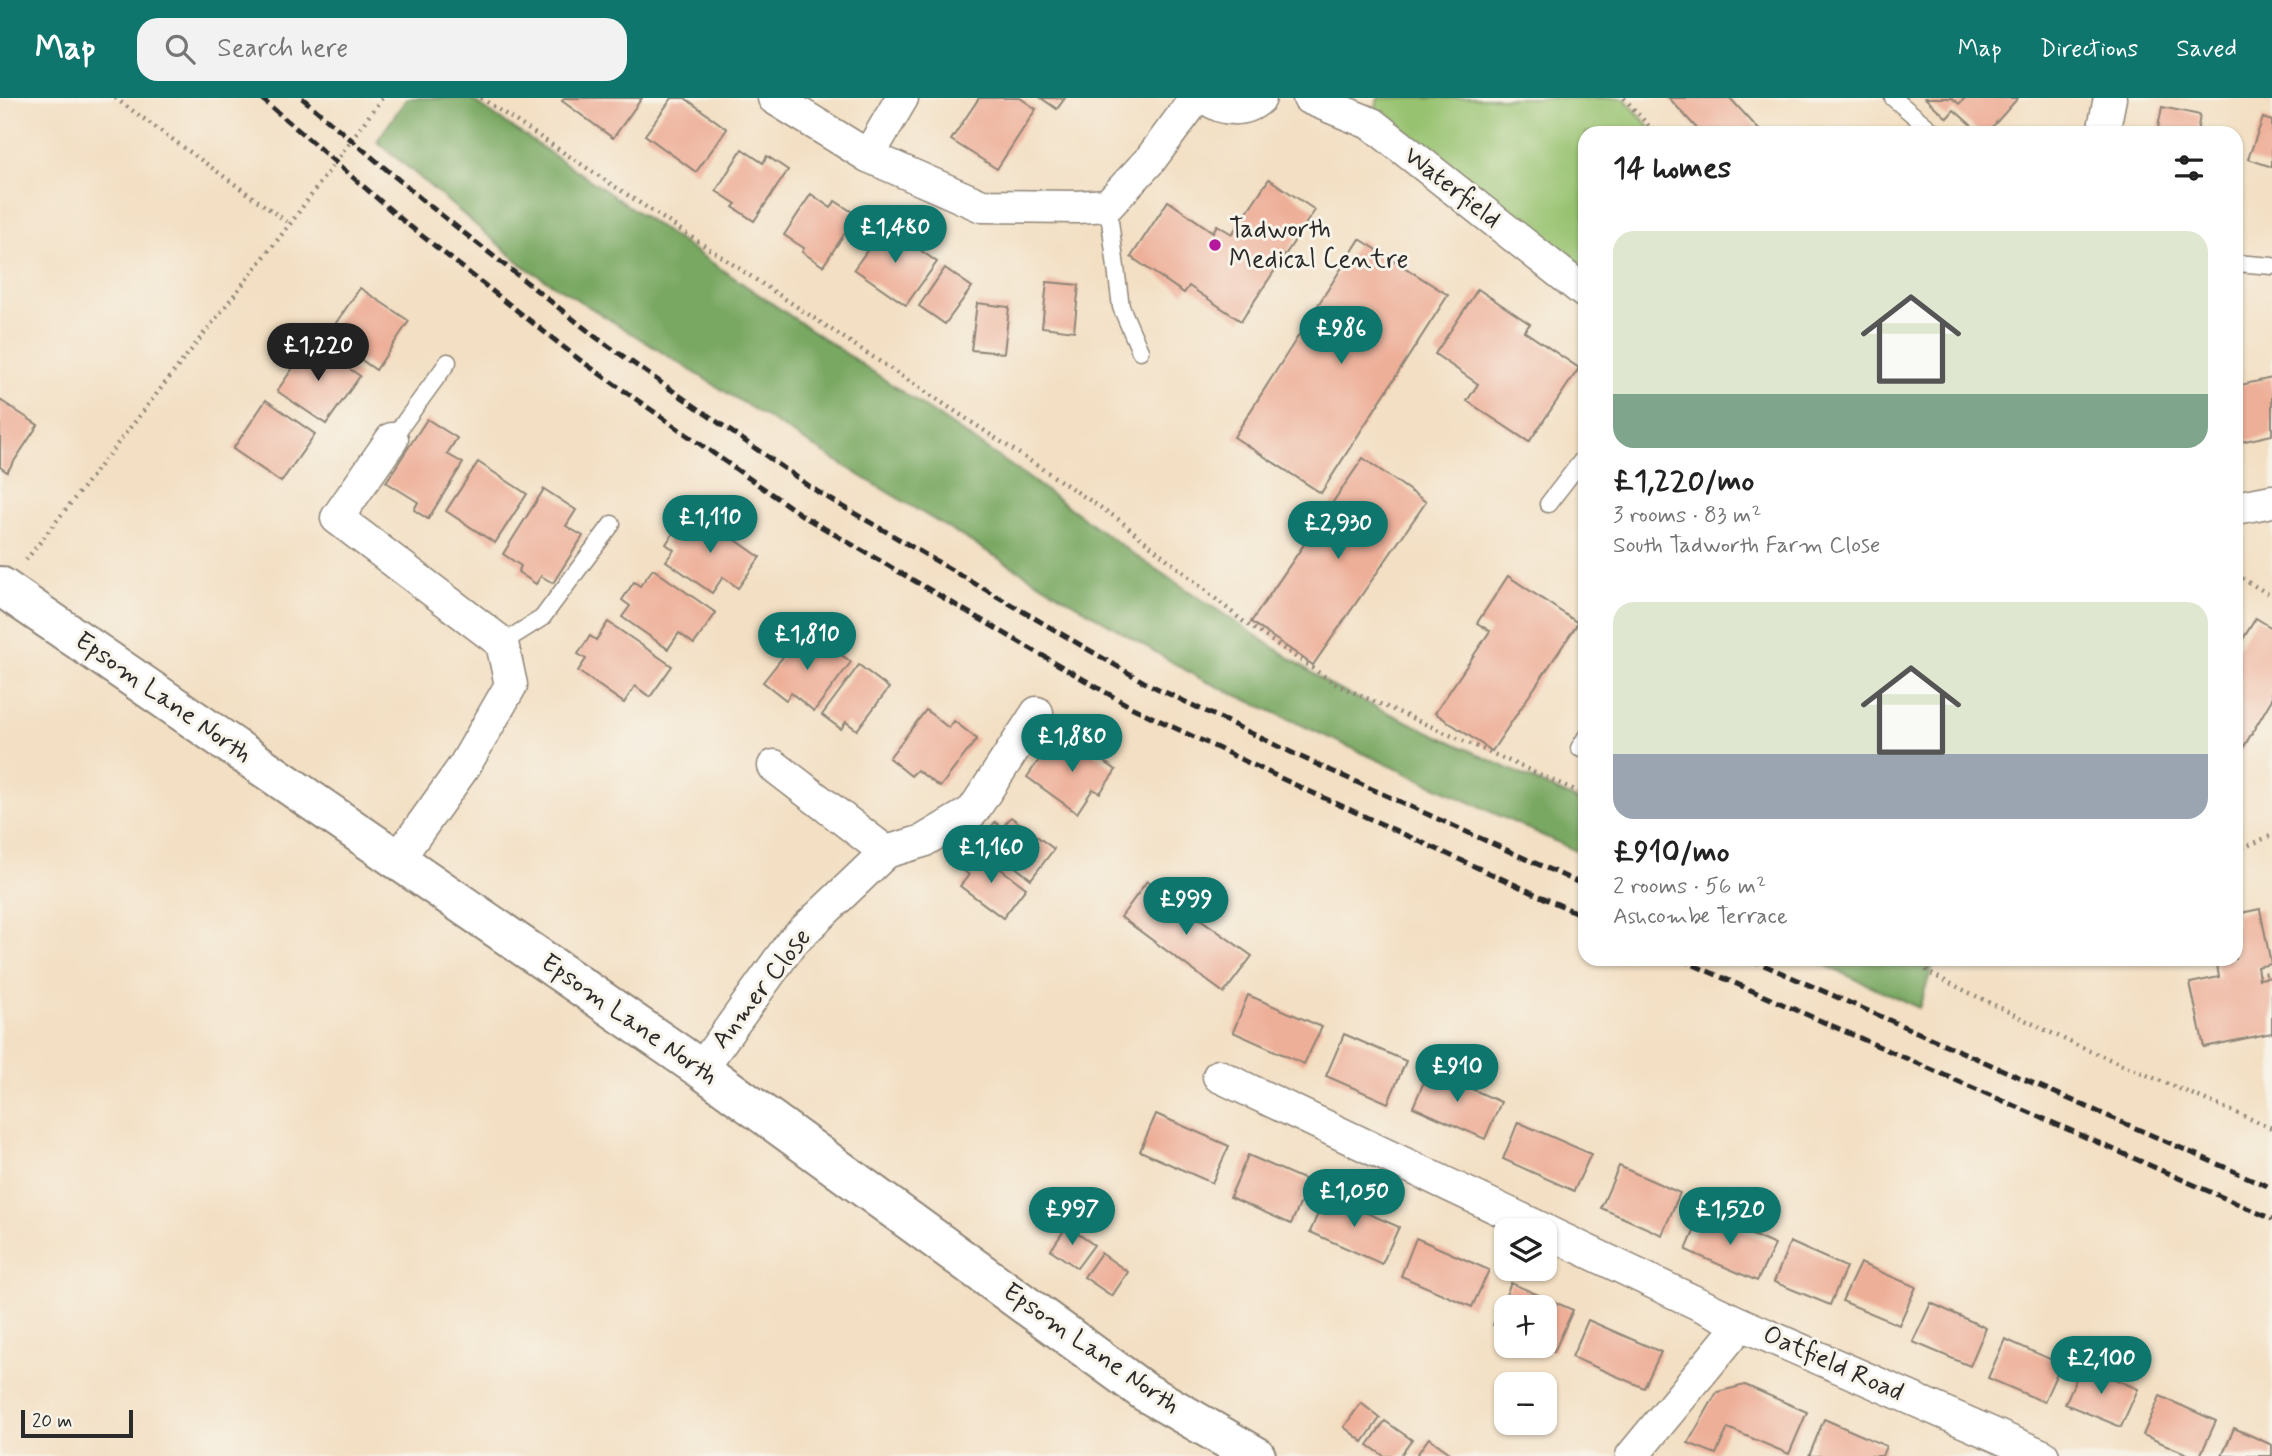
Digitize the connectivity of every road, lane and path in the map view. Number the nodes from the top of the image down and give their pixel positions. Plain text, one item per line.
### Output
1 (115, 98) edge
2 (382, 98) edge
3 (481, 98) edge
4 (774, 98) edge
5 (902, 98) edge
6 (1196, 98) edge
7 (1207, 98) edge
8 (1260, 98) edge
9 (1309, 98) edge
10 (1624, 98) edge
11 (1893, 98) edge
12 (2110, 98) edge
13 (2266, 98) edge
14 (2272, 100) edge
15 (1356, 107) edge
16 (1649, 126) edge
17 (1927, 126) edge
18 (2104, 126) edge
19 (868, 156) junction
20 (1108, 205) junction
21 (290, 224) junction
22 (2243, 264) edge
23 (2272, 266) edge
24 (1578, 287) edge
25 (1140, 351) dead end
26 (448, 362) dead end
27 (392, 439) joint
28 (1578, 465) edge
29 (2272, 501) edge
30 (1548, 504) dead end
31 (2243, 507) edge
32 (612, 524) dead end
33 (2243, 579) edge
34 (4, 589) edge
35 (2272, 596) edge
36 (502, 643) junction
37 (1037, 713) dead end
38 (774, 766) dead end
39 (1578, 792) edge
40 (2272, 835) edge
41 (2243, 848) edge
42 (886, 852) junction
43 (398, 859) junction
44 (1923, 966) edge
45 (2272, 972) edge
46 (2258, 976) dead end
47 (701, 1069) junction
48 (1219, 1076) dead end
49 (2272, 1128) edge
50 (1517, 1218) edge
51 (1557, 1237) edge
52 (1741, 1324) junction
53 (1256, 1456) edge
54 (1632, 1456) edge
55 (2042, 1456) edge

1 - 21 path
2 - 21 path
3 - 39 path
4 - 19 street
5 - 19 street
6 - 20 street
7 - 8 street
9 - 15 street, Waterfield
10 - 16 path
11 - 17 lane
12 - 18 street
13 - 14 path
15 - 24 street, Waterfield
19 - 20 street
20 - 25 lane
21 - 34 path
22 - 23 lane
26 - 27 lane
27 - 36 street
28 - 30 lane
29 - 31 street
32 - 36 lane
33 - 35 path
34 - 43 main road, Epsom Lane North
36 - 43 street
37 - 42 street, Anmer Close
38 - 42 street
40 - 41 path
42 - 47 street, Anmer Close
43 - 47 main road, Epsom Lane North
44 - 49 path
45 - 46 path
47 - 53 main road, Epsom Lane North
48 - 50 street
51 - 52 street
52 - 54 street, Oatfield Road
52 - 55 street, Oatfield Road

